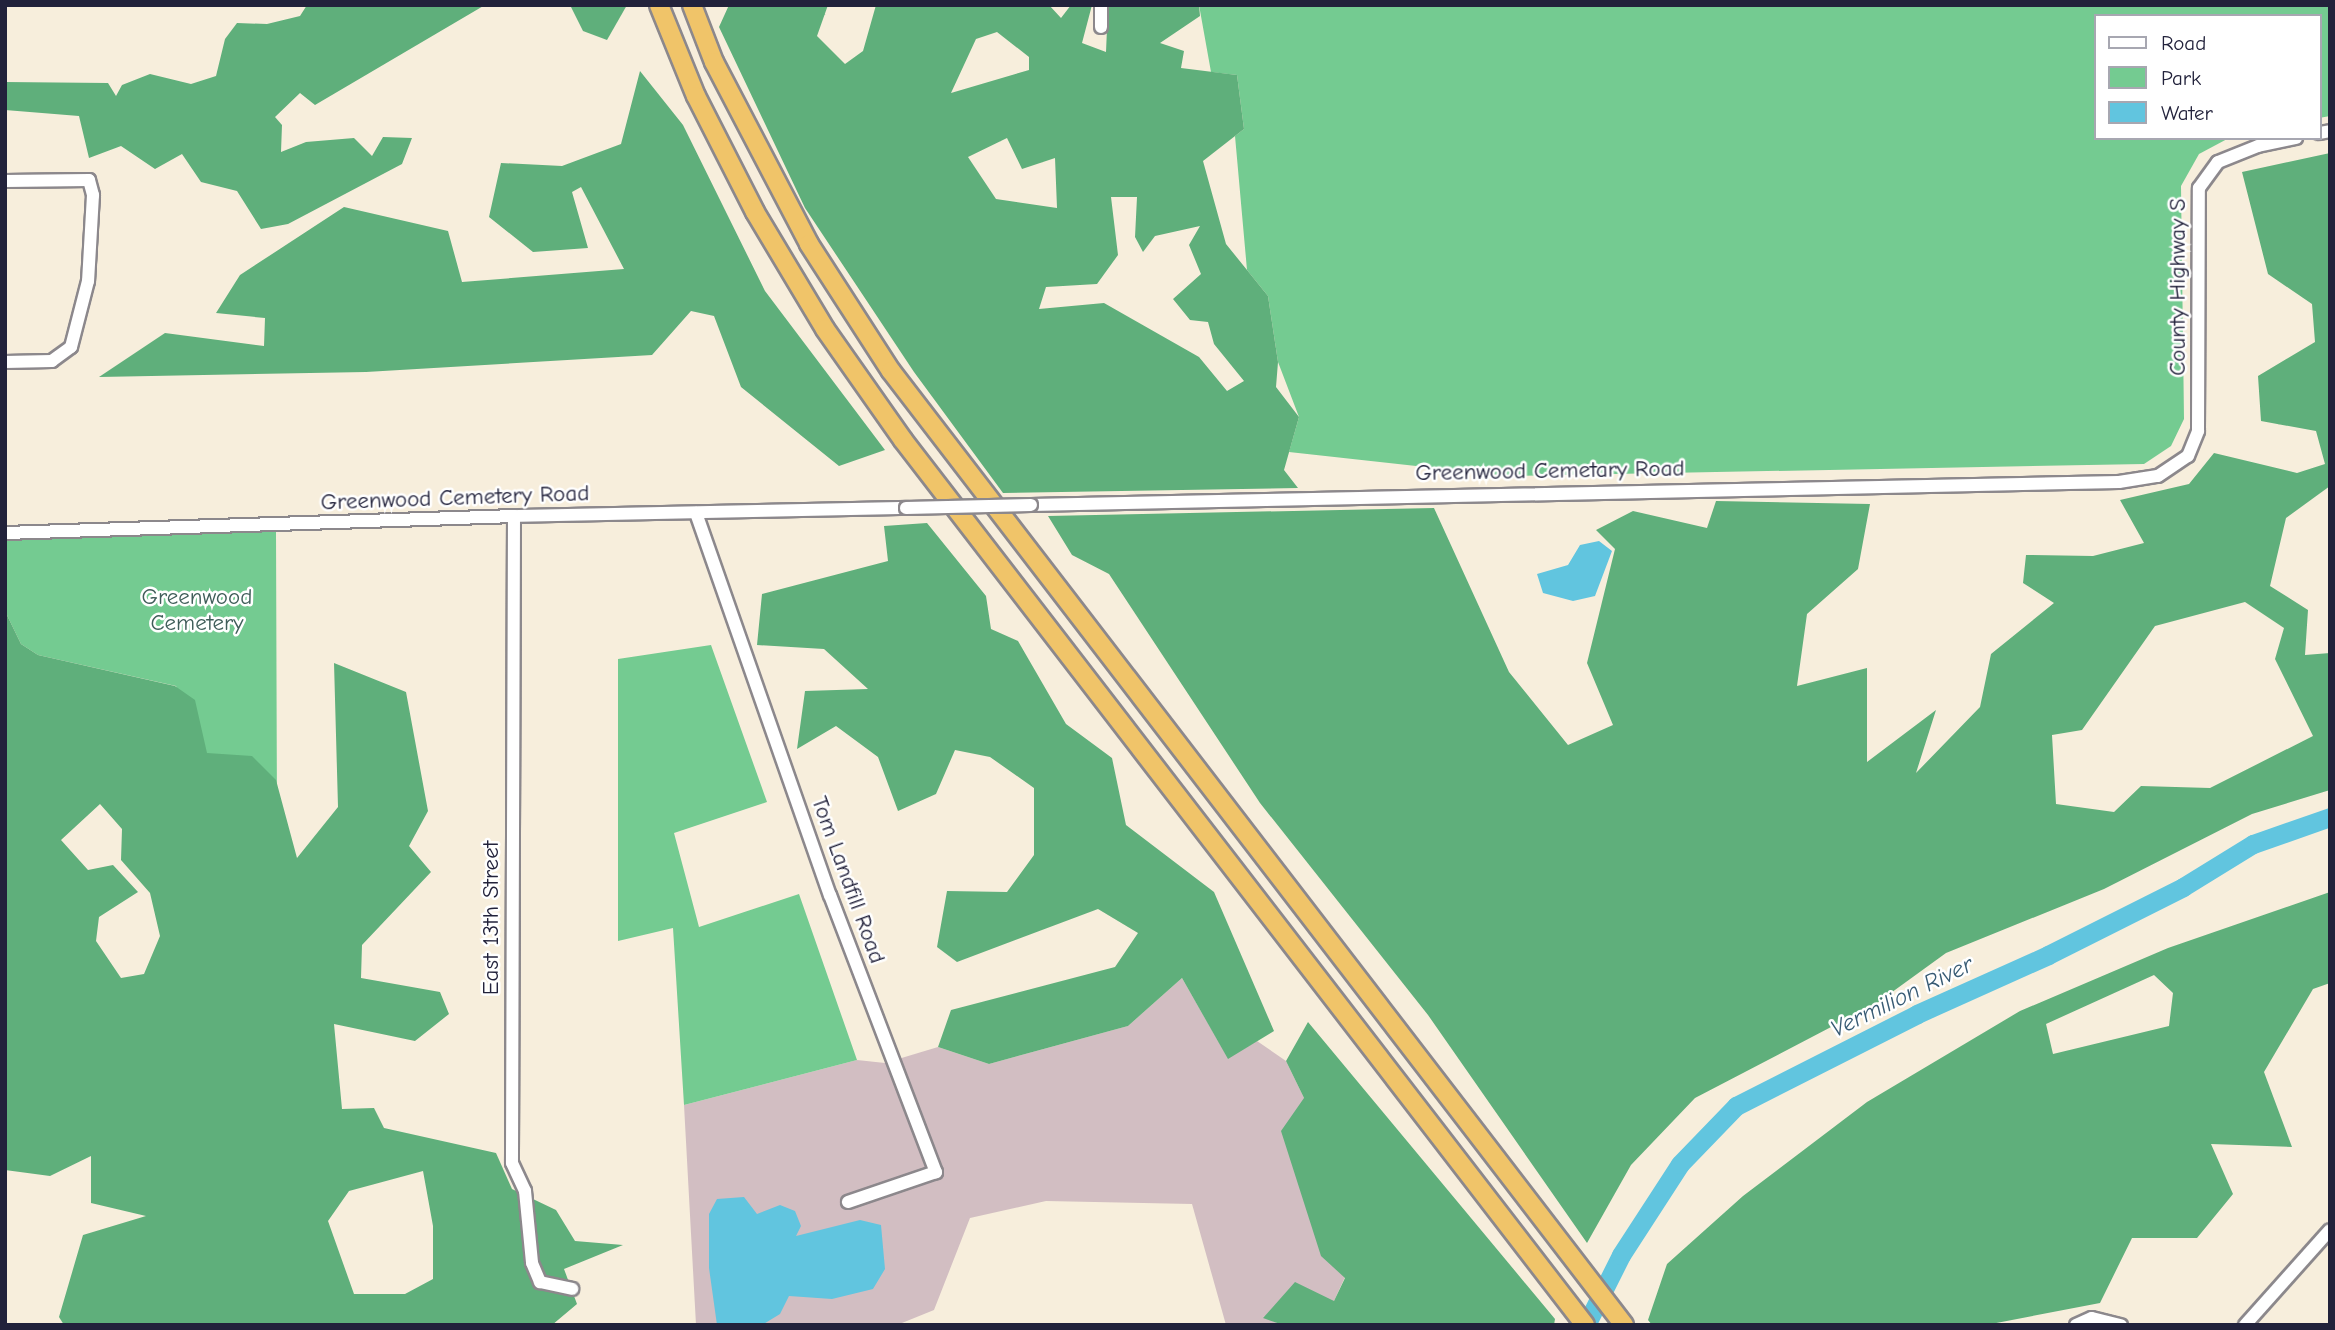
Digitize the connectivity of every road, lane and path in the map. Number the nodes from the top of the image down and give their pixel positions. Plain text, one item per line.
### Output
1 (659, 5) edge
2 (692, 5) edge
3 (1101, 5) edge
4 (1101, 27) dead end
5 (2286, 140) edge
6 (5, 181) edge
7 (5, 362) edge
8 (2188, 456) joint
9 (906, 508) joint
10 (696, 513) junction
11 (514, 516) junction
12 (5, 533) edge
13 (848, 1202) dead end
14 (2330, 1230) edge
15 (572, 1289) dead end
16 (1585, 1325) edge
17 (1624, 1325) edge
18 (2077, 1325) edge
19 (2121, 1325) edge
20 (2245, 1325) edge

1 - 16 highway
2 - 17 highway
3 - 4 street
5 - 8 street, County Highway S
6 - 7 street
8 - 9 street, Greenwood Cemetary Road, bridge
9 - 10 street, Greenwood Cemetery Road
10 - 11 street, Greenwood Cemetery Road
10 - 13 street, Tom Landfill Road
11 - 12 street, Greenwood Cemetery Road
11 - 15 street, East 13th Street
14 - 20 street
18 - 19 street

